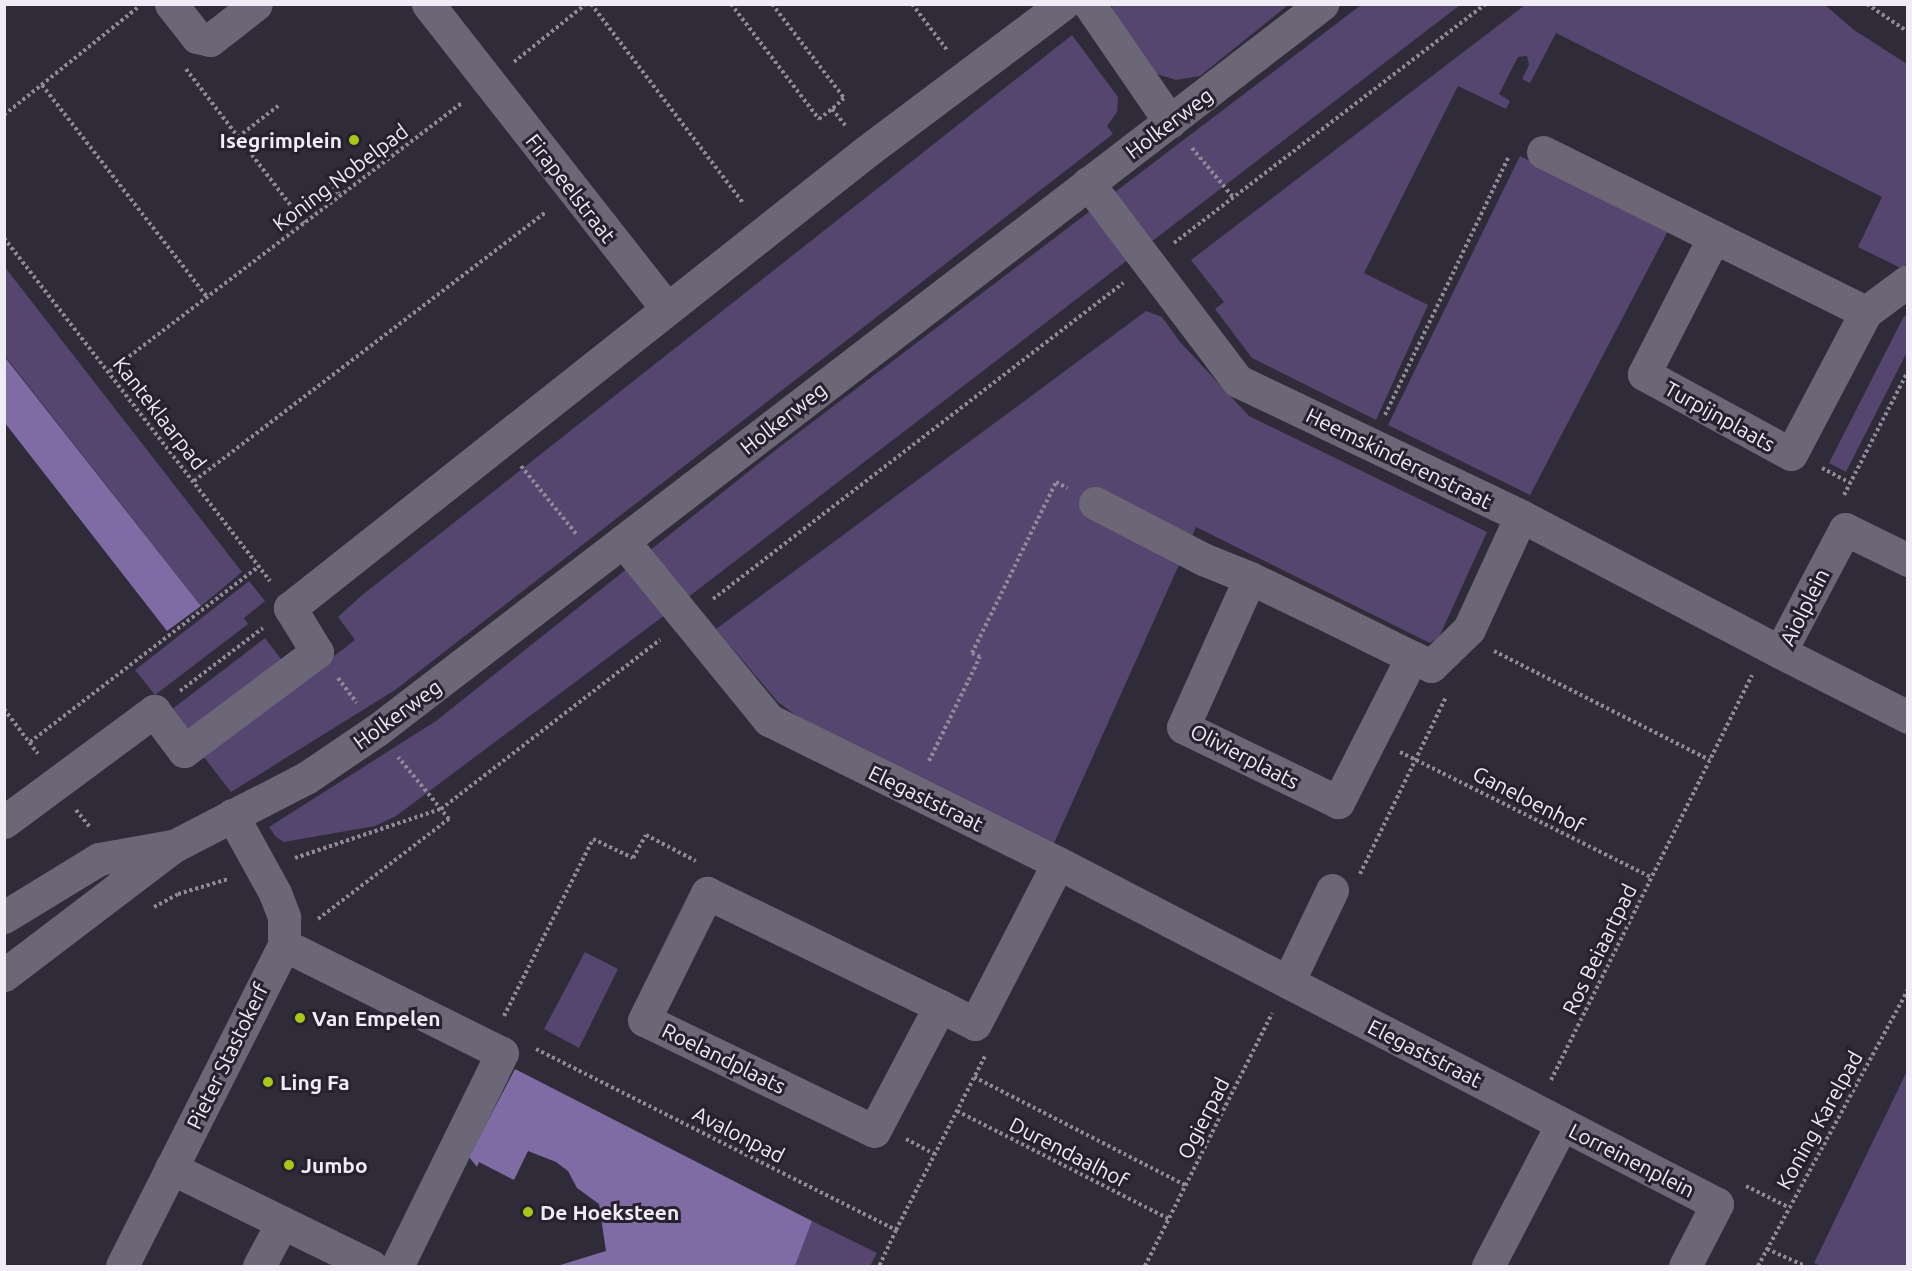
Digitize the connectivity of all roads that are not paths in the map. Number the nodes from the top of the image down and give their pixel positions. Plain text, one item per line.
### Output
1 (256, 4) edge
2 (428, 4) edge
3 (1063, 4) edge
4 (1089, 4) edge
5 (1322, 4) edge
6 (159, 10) edge
7 (1170, 122) junction
8 (1543, 152) road end
9 (1088, 183) junction
10 (1714, 237) junction
11 (1908, 281) edge
12 (666, 308) junction
13 (1866, 312) junction
14 (1095, 503) road end
15 (1521, 516) junction
16 (623, 541) junction
17 (1908, 560) edge
18 (1250, 578) junction
19 (1773, 649) junction
20 (1412, 657) junction
21 (1908, 717) edge
22 (232, 814) junction
23 (4, 822) edge
24 (174, 846) junction
25 (1058, 863) junction
26 (1343, 887) road end
27 (4, 917) edge
28 (285, 945) junction
29 (4, 975) edge
30 (1288, 982) junction
31 (940, 1006) junction
32 (1549, 1117) junction
33 (171, 1168) junction
34 (281, 1225) junction
35 (122, 1266) edge
36 (259, 1266) edge
37 (371, 1266) edge
38 (397, 1266) edge
39 (1488, 1266) edge
40 (1684, 1266) edge

1 - 6 street
2 - 12 street, Firapeelstraat
3 - 12 street
4 - 7 street
5 - 7 street, Holkerweg
7 - 9 street, Holkerweg
8 - 10 street
9 - 15 street, Heemskinderenstraat
9 - 16 street, Holkerweg
10 - 13 street
10 - 13 street, Turpijnplaats
11 - 13 street, Turpijnplaats
12 - 23 street
14 - 18 street
15 - 19 street, Heemskinderenstraat
15 - 20 street
16 - 22 street, Holkerweg
16 - 25 street, Elegaststraat
17 - 19 street, Aiolplein
18 - 20 street
18 - 20 street, Olivierplaats
19 - 21 street, Aiolplein
22 - 24 street, Holkerweg
22 - 28 street
24 - 27 street, Holkerweg
24 - 29 street, Holkerweg
25 - 30 street, Elegaststraat
25 - 31 street, Roelandplaats
26 - 30 street
28 - 33 street, Pieter Stastokerf
28 - 38 street
30 - 32 street, Elegaststraat
31 - 31 street, Roelandplaats
32 - 39 street, Lorreinenplein
32 - 40 street, Lorreinenplein
33 - 34 street
33 - 35 street, Pieter Stastokerf
34 - 36 street
34 - 37 street

